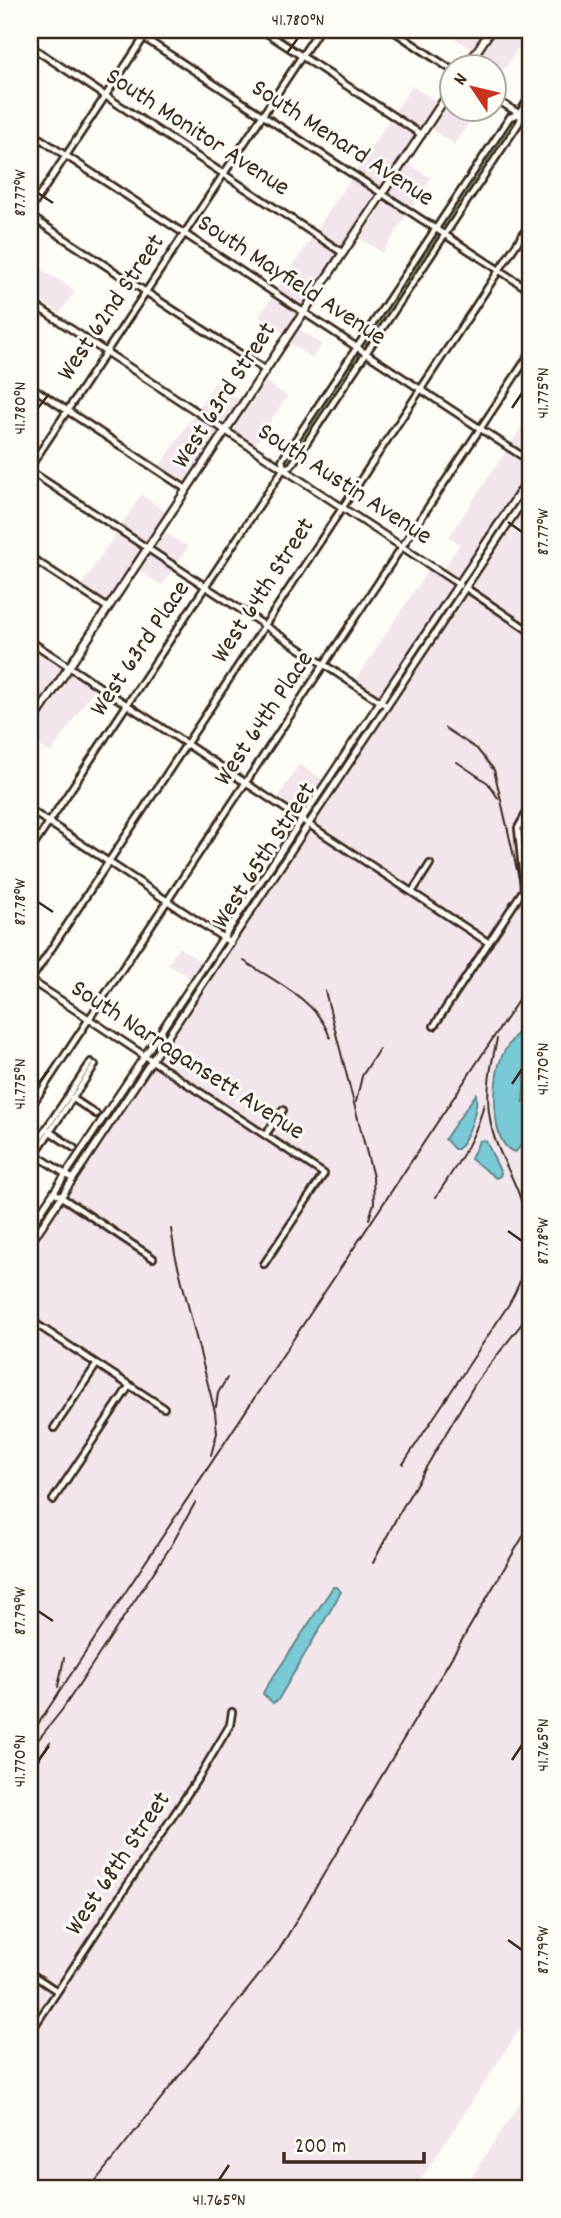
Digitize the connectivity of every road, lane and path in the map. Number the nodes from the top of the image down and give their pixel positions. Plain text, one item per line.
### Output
1 (132, 30) edge
2 (149, 30) edge
3 (262, 30) edge
4 (320, 30) edge
5 (391, 30) edge
6 (491, 30) edge
7 (144, 38) junction
8 (30, 46) edge
9 (476, 52) edge
10 (302, 56) junction
11 (438, 60) edge
12 (106, 96) junction
13 (531, 96) edge
14 (508, 107) edge
15 (438, 111) edge
16 (519, 114) junction
17 (263, 115) junction
18 (531, 121) edge
19 (30, 132) edge
20 (422, 135) junction
21 (66, 156) junction
22 (224, 174) junction
23 (382, 194) junction
24 (30, 210) edge
25 (30, 216) edge
26 (531, 222) edge
27 (436, 229) junction
28 (184, 234) junction
29 (445, 235) junction
30 (343, 253) junction
31 (499, 271) junction
32 (531, 291) edge
33 (146, 292) junction
34 (30, 302) edge
35 (303, 312) junction
36 (357, 347) junction
37 (106, 352) junction
38 (531, 352) edge
39 (367, 354) junction
40 (265, 370) junction
41 (30, 386) edge
42 (421, 389) junction
43 (67, 411) junction
44 (481, 428) junction
45 (225, 430) junction
46 (531, 461) edge
47 (284, 468) junction
48 (30, 469) edge
49 (531, 475) edge
50 (186, 489) junction
51 (531, 489) edge
52 (343, 508) junction
53 (402, 546) junction
54 (147, 548) junction
55 (30, 557) edge
56 (459, 584) junction
57 (205, 587) junction
58 (466, 588) junction
59 (108, 608) junction
60 (265, 626) junction
61 (531, 632) edge
62 (30, 641) edge
63 (324, 665) junction
64 (69, 667) junction
65 (402, 670) junction
66 (408, 674) junction
67 (384, 704) junction
68 (127, 705) junction
69 (30, 726) edge
70 (186, 744) junction
71 (246, 783) junction
72 (531, 805) edge
73 (30, 810) edge
74 (302, 820) junction
75 (48, 823) junction
76 (308, 825) junction
77 (30, 850) edge
78 (108, 862) junction
79 (430, 864) dead end
80 (412, 892) junction
81 (167, 901) junction
82 (223, 938) junction
83 (230, 943) junction
84 (489, 943) junction
85 (30, 981) edge
86 (89, 1019) junction
87 (434, 1026) dead end
88 (145, 1056) junction
89 (153, 1061) junction
90 (93, 1063) dead end
91 (70, 1097) junction
92 (30, 1108) edge
93 (283, 1110) dead end
94 (96, 1114) dead end
95 (48, 1130) junction
96 (265, 1135) junction
97 (74, 1148) dead end
98 (32, 1152) edge
99 (66, 1174) junction
100 (73, 1179) junction
101 (54, 1192) junction
102 (61, 1197) junction
103 (30, 1228) edge
104 (30, 1244) edge
105 (152, 1258) dead end
106 (264, 1264) dead end
107 (30, 1320) edge
108 (97, 1364) junction
109 (130, 1385) junction
110 (164, 1408) dead end
111 (54, 1428) dead end
112 (53, 1500) dead end
113 (232, 1713) dead end
114 (30, 1973) edge
115 (57, 1991) junction
116 (30, 2032) edge

1 - 7 street, South Menard Avenue
2 - 7 street
3 - 10 street
4 - 10 street, West 62nd Street
5 - 11 street
6 - 9 main road
7 - 12 street
7 - 17 street, South Menard Avenue
8 - 12 street, South Monitor Avenue
10 - 17 street, West 62nd Street
10 - 20 street
12 - 21 street
12 - 22 street, South Monitor Avenue
13 - 16 street, West 63rd Place
14 - 16 street
15 - 20 main road, West 63rd Street
16 - 18 street
16 - 27 street, West 63rd Place
16 - 29 street, West 63rd Place
17 - 22 street, West 62nd Street
17 - 23 street, South Menard Avenue
19 - 21 street, South Mayfield Avenue
20 - 23 main road, West 63rd Street
21 - 24 street
21 - 28 street, South Mayfield Avenue
22 - 28 street, West 62nd Street
22 - 30 street, South Monitor Avenue
23 - 27 street, South Menard Avenue
23 - 30 main road, West 63rd Street
25 - 33 street
26 - 31 street, West 64th Street
27 - 29 street, South Menard Avenue
27 - 36 street, West 63rd Place
28 - 33 street, West 62nd Street
28 - 35 street, South Mayfield Avenue
29 - 31 street, South Menard Avenue
29 - 39 street, West 63rd Place
30 - 35 main road, West 63rd Street
31 - 32 street, South Menard Avenue
31 - 42 street, West 64th Street
33 - 37 street, West 62nd Street
33 - 40 street
34 - 37 street, South Austin Avenue
35 - 36 street, South Mayfield Avenue
35 - 40 main road, West 63rd Street
36 - 39 street, South Mayfield Avenue
36 - 47 street, West 63rd Place
37 - 43 street, West 62nd Street
37 - 45 street, South Austin Avenue
38 - 44 street, West 64th Place
39 - 42 street, South Mayfield Avenue
39 - 47 street, West 63rd Place
40 - 45 main road, West 63rd Street
41 - 43 street
42 - 44 street, South Mayfield Avenue
42 - 52 street, West 64th Street
43 - 48 street, West 62nd Street
43 - 50 street
44 - 46 street, South Mayfield Avenue
44 - 53 street, West 64th Place
45 - 47 street, South Austin Avenue
45 - 50 main road, West 63rd Street
47 - 52 street, South Austin Avenue
47 - 57 street, West 63rd Place
48 - 54 street
49 - 56 street, West 65th Street
50 - 54 main road, West 63rd Street
51 - 58 street, West 65th Street
52 - 53 street, South Austin Avenue
52 - 60 street, West 64th Street
53 - 56 street, South Austin Avenue
53 - 63 street, West 64th Place
54 - 57 street
54 - 59 main road, West 63rd Street
55 - 59 street
56 - 58 street, South Austin Avenue
56 - 65 street, West 65th Street
57 - 60 street
57 - 68 street, West 63rd Place
58 - 61 street, South Austin Avenue
58 - 66 street, West 65th Street
59 - 64 main road, West 63rd Street
60 - 63 street
60 - 70 street, West 64th Street
62 - 64 street
63 - 67 street
63 - 71 street, West 64th Place
64 - 68 street
64 - 69 main road, West 63rd Street
65 - 66 street
65 - 67 street, West 65th Street
66 - 67 street, West 65th Street
67 - 74 street, West 65th Street
67 - 76 street, West 65th Street
68 - 70 street
68 - 75 street, West 63rd Place
70 - 71 street
70 - 78 street, West 64th Street
71 - 74 street
71 - 81 street, West 64th Place
72 - 84 street
73 - 75 street
74 - 76 street
74 - 82 street, West 65th Street
75 - 77 street, West 63rd Place
75 - 78 street
76 - 80 street
76 - 83 street, West 65th Street
78 - 81 street
78 - 85 street, West 64th Street
79 - 80 street
80 - 84 street
81 - 82 street
81 - 86 street, West 64th Place
82 - 83 street
82 - 88 street, West 65th Street
83 - 89 street, West 65th Street
84 - 87 street
85 - 86 street, South Narragansett Avenue
86 - 88 street, South Narragansett Avenue
86 - 92 street, West 64th Place
88 - 89 street, South Narragansett Avenue
88 - 99 street, West 65th Street
89 - 96 street, South Narragansett Avenue
89 - 100 street, West 65th Street
90 - 91 street
91 - 94 street
91 - 95 street
93 - 96 street
95 - 97 street
95 - 98 street
96 - 106 street, South Narragansett Avenue
98 - 99 street
99 - 100 street
99 - 101 street, West 65th Street
100 - 102 street, West 65th Street
101 - 102 street
101 - 103 street, West 65th Street
102 - 104 street, West 65th Street
102 - 105 street
107 - 108 street
108 - 109 street
108 - 111 street
109 - 110 street
109 - 112 street
113 - 115 street, West 68th Street
114 - 115 street
115 - 116 street, West 68th Street

